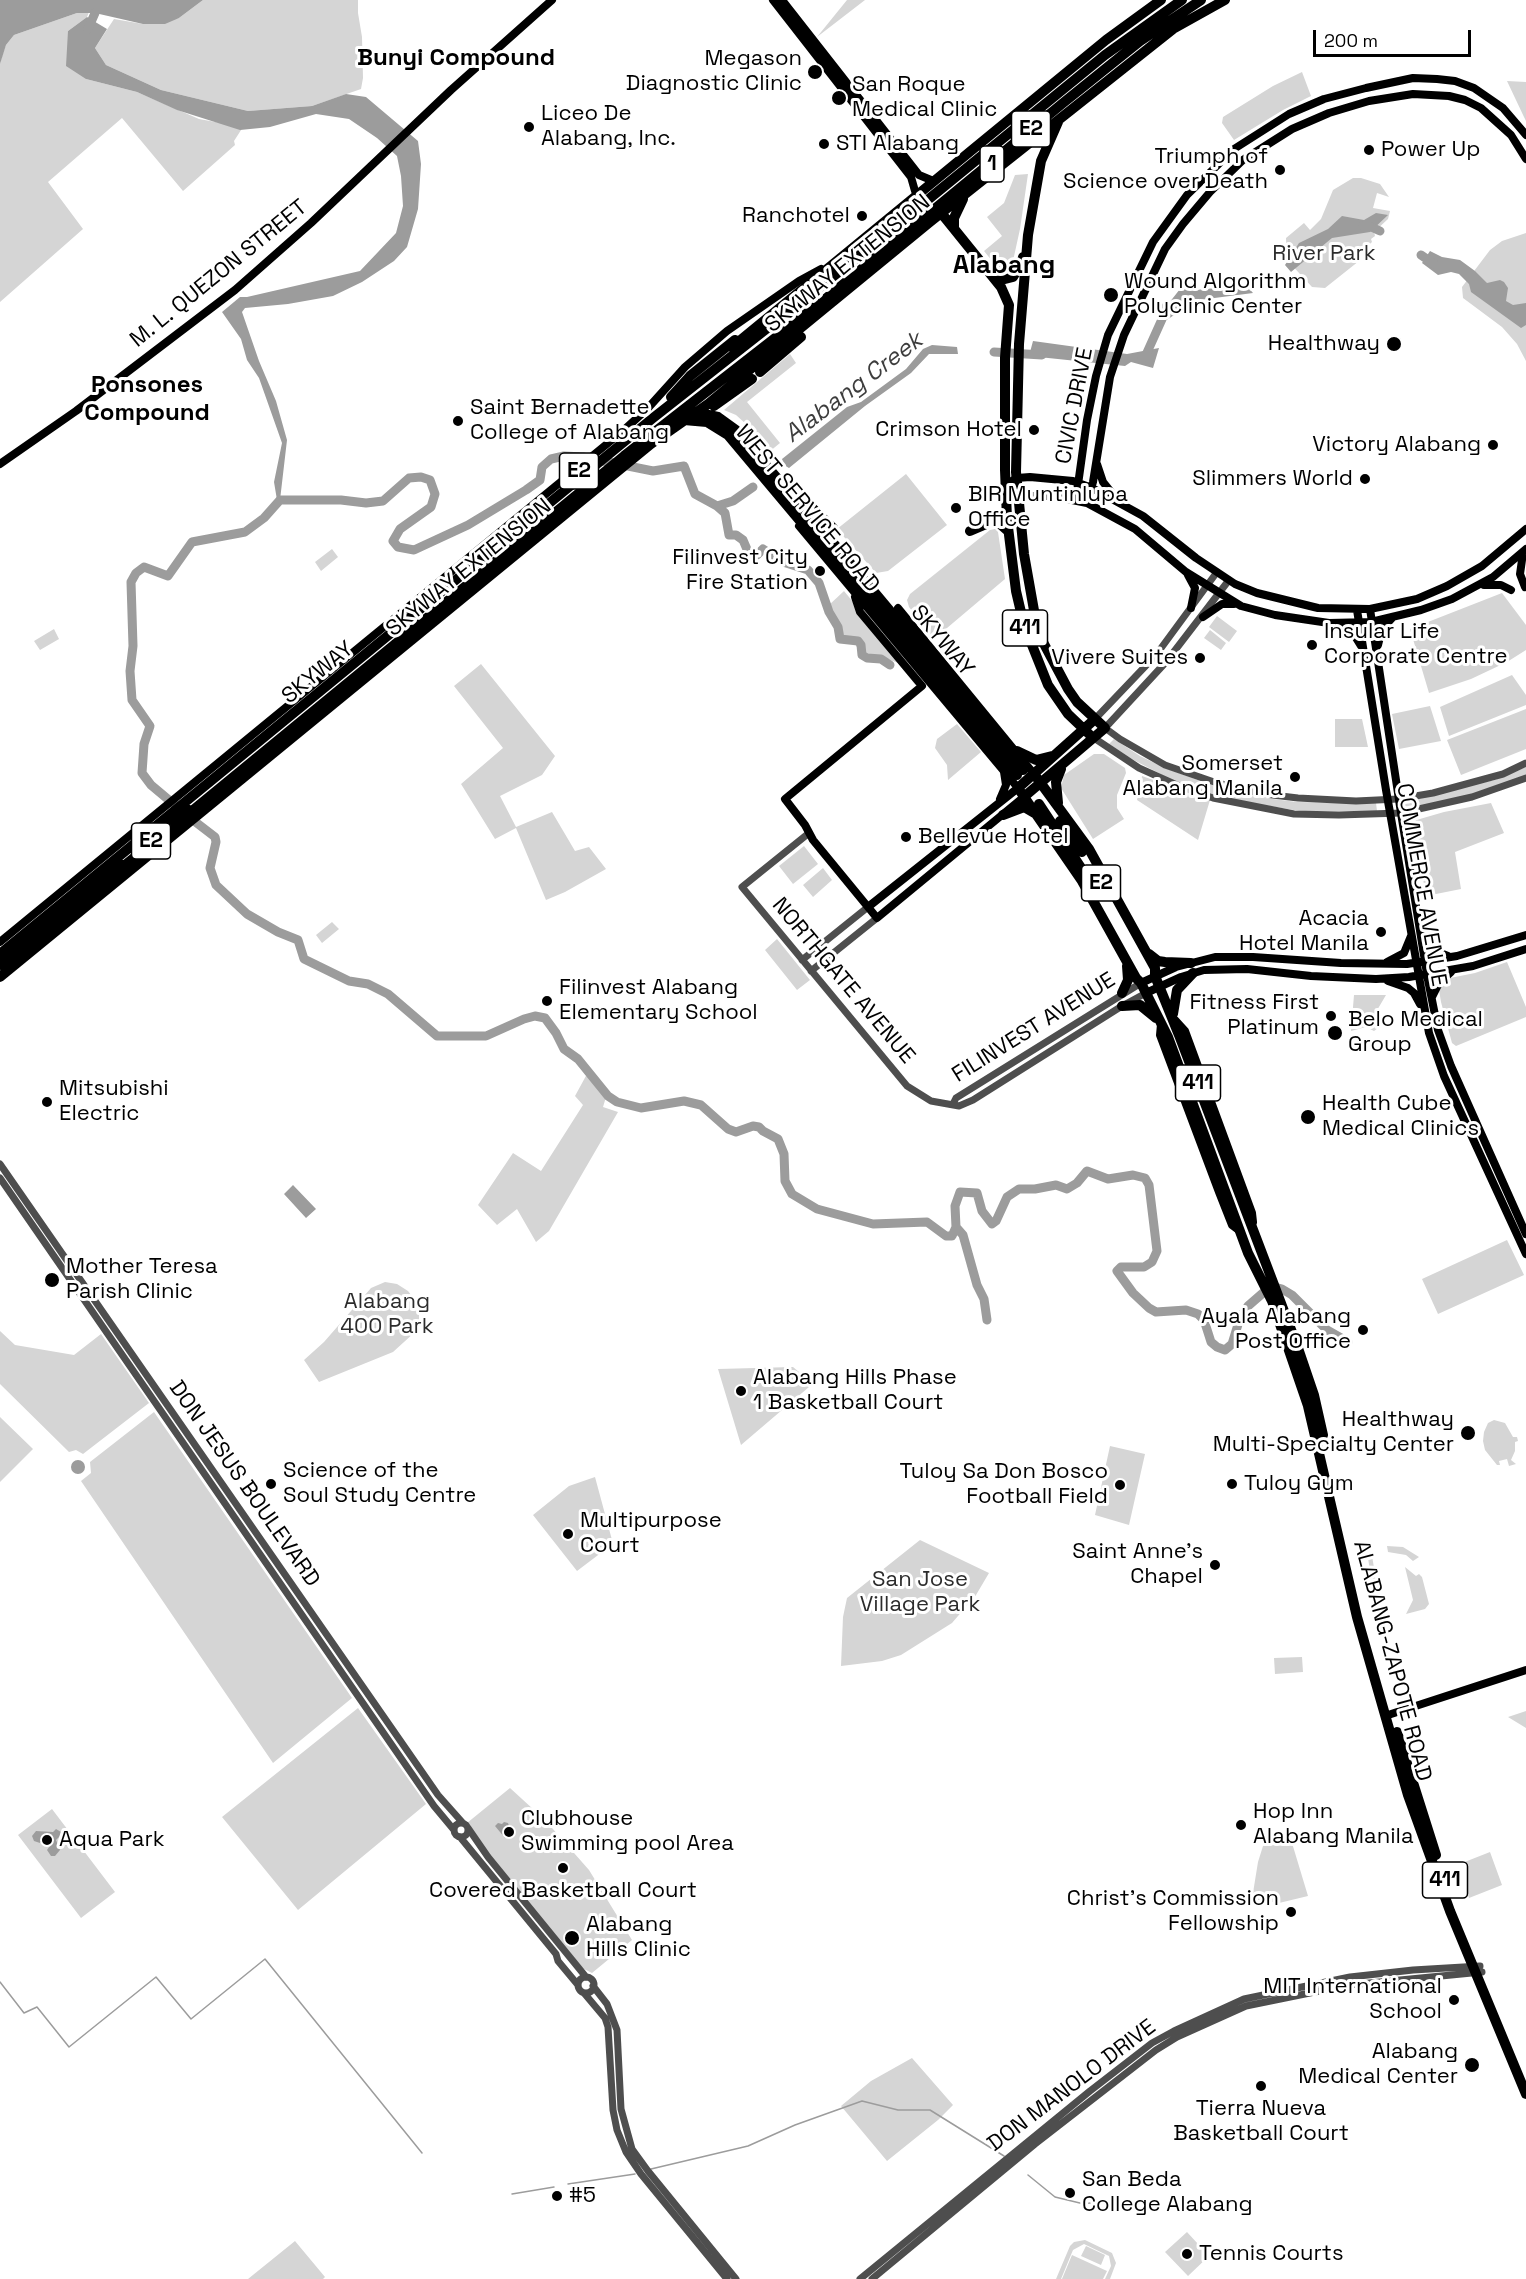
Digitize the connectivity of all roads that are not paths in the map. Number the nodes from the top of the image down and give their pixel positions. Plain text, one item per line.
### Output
1 (552, 0) edge
2 (773, 0) edge
3 (782, 0) edge
4 (1159, 0) edge
5 (1182, 0) edge
6 (1187, 0) edge
7 (1201, 0) edge
8 (1219, 0) edge
9 (1225, 0) edge
10 (1129, 30) junction
11 (1143, 42) junction
12 (816, 49) junction
13 (1129, 53) junction
14 (1067, 103) junction
15 (1047, 119) junction
16 (1526, 135) edge
17 (1040, 147) junction
18 (1526, 159) edge
19 (1041, 161) junction
20 (944, 178) junction
21 (916, 182) junction
22 (938, 209) junction
23 (954, 229) junction
24 (912, 230) junction
25 (1028, 235) junction
26 (873, 262) junction
27 (820, 269) junction
28 (992, 276) junction
29 (861, 286) junction
30 (711, 408) junction
31 (653, 418) junction
32 (680, 420) junction
33 (658, 429) junction
34 (602, 453) junction
35 (1097, 459) junction
36 (1081, 462) junction
37 (0, 464) edge
38 (1017, 478) junction
39 (1056, 479) junction
40 (1078, 483) junction
41 (1005, 486) junction
42 (1092, 488) junction
43 (1018, 497) junction
44 (1076, 499) junction
45 (1006, 502) junction
46 (1088, 503) junction
47 (1122, 503) junction
48 (807, 517) junction
49 (1526, 529) edge
50 (970, 531) dead end
51 (1008, 531) junction
52 (826, 536) junction
53 (1525, 550) edge
54 (1186, 572) junction
55 (1216, 572) junction
56 (1229, 580) junction
57 (1481, 585) junction
58 (1207, 586) junction
59 (1525, 587) edge
60 (1511, 590) dead end
61 (853, 591) junction
62 (1219, 594) junction
63 (874, 597) junction
64 (1241, 606) junction
65 (1191, 608) junction
66 (898, 609) joint
67 (1370, 609) junction
68 (1357, 610) junction
69 (1395, 616) junction
70 (1203, 617) junction
71 (1371, 622) junction
72 (1329, 623) junction
73 (1360, 623) junction
74 (898, 644) junction
75 (1376, 655) junction
76 (1365, 657) junction
77 (929, 680) junction
78 (922, 686) junction
79 (1095, 719) junction
80 (1105, 728) junction
81 (1083, 730) junction
82 (1094, 738) junction
83 (1017, 751) junction
84 (1058, 754) junction
85 (1066, 762) junction
86 (1526, 763) edge
87 (1002, 766) junction
88 (1020, 773) dead end
89 (1526, 778) edge
90 (1033, 789) junction
91 (1398, 799) junction
92 (1388, 800) junction
93 (997, 803) junction
94 (174, 805) junction
95 (1059, 806) junction
96 (1401, 813) junction
97 (1390, 814) junction
98 (1003, 815) junction
99 (1039, 816) junction
100 (190, 818) junction
101 (809, 833) junction
102 (868, 907) junction
103 (877, 918) junction
104 (1411, 935) junction
105 (1526, 935) edge
106 (1422, 940) junction
107 (0, 942) edge
108 (0, 946) edge
109 (1145, 948) junction
110 (1526, 949) edge
111 (0, 954) edge
112 (1457, 956) junction
113 (1125, 957) junction
114 (0, 959) edge
115 (802, 960) junction
116 (1312, 962) junction
117 (1420, 962) junction
118 (1380, 964) junction
119 (0, 967) edge
120 (1192, 968) junction
121 (1456, 970) junction
122 (811, 971) junction
123 (1422, 975) junction
124 (1311, 976) junction
125 (0, 979) edge
126 (1376, 979) junction
127 (1157, 981) junction
128 (1143, 988) junction
129 (1122, 993) junction
130 (1432, 1000) junction
131 (1122, 1006) junction
132 (1424, 1011) junction
133 (1172, 1018) junction
134 (1161, 1024) junction
135 (953, 1104) junction
136 (1483, 1151) junction
137 (0, 1164) edge
138 (0, 1178) edge
139 (1253, 1227) junction
140 (1525, 1229) edge
141 (1526, 1254) edge
142 (1268, 1281) junction
143 (149, 1379) junction
144 (142, 1384) junction
145 (232, 1504) junction
146 (1526, 1670) edge
147 (368, 1694) junction
148 (361, 1699) junction
149 (1388, 1715) junction
150 (399, 1738) junction
151 (392, 1743) junction
152 (408, 1750) junction
153 (401, 1755) junction
154 (438, 1795) junction
155 (432, 1800) junction
156 (465, 1825) junction
157 (454, 1830) junction
158 (460, 1837) junction
159 (485, 1859) junction
160 (559, 1952) junction
161 (1477, 1969) junction
162 (586, 1977) junction
163 (578, 1985) junction
164 (593, 1986) junction
165 (584, 1993) junction
166 (608, 2016) junction
167 (1525, 2086) edge
168 (963, 2198) junction
169 (897, 2247) junction
170 (903, 2254) junction
171 (727, 2279) edge
172 (736, 2279) edge
173 (860, 2279) edge
174 (872, 2279) edge

1 - 37 main road, M. L. QUEZON STREET
2 - 12 main road
3 - 12 main road
4 - 10 highway, 1
4 - 108 highway, SKYWAY EXTENSION / E2
5 - 31 highway, E2
6 - 11 highway, 1
7 - 33 highway, E2
8 - 11 highway
9 - 125 highway, SKYWAY EXTENSION / E2
10 - 13 highway
10 - 20 highway, 1
11 - 13 highway, 1
12 - 21 main road
13 - 14 highway, 1
14 - 15 highway, 1
14 - 19 highway, 411
15 - 17 highway, 411
15 - 22 highway, 1
16 - 36 main road, CIVIC DRIVE
17 - 19 highway, 411
17 - 23 highway
18 - 35 main road, CIVIC DRIVE
19 - 25 highway, 411
20 - 21 highway, 1
20 - 26 highway
21 - 27 highway, 1
22 - 23 highway, 411
22 - 24 highway, 1
23 - 24 highway
23 - 28 highway, 411
24 - 26 highway, 1
25 - 28 highway
25 - 38 highway, 411
26 - 29 highway, 1
27 - 29 highway
27 - 31 highway
27 - 34 main road
28 - 41 highway, 411
29 - 30 highway
30 - 32 highway
30 - 52 highway
31 - 34 highway, E2
32 - 33 highway
32 - 52 highway
33 - 100 highway, E2
34 - 94 main road
34 - 94 highway, E2
35 - 42 main road, CIVIC DRIVE
35 - 47 main road
36 - 39 main road
36 - 40 main road, CIVIC DRIVE
38 - 39 main road
38 - 41 main road
38 - 43 highway, 411
39 - 40 main road
40 - 42 main road
40 - 44 main road, CIVIC DRIVE
41 - 45 highway, 411
42 - 46 main road, CIVIC DRIVE
42 - 47 main road
43 - 44 main road
43 - 45 main road
43 - 79 highway, 411
44 - 46 main road
45 - 51 highway, 411
46 - 54 main road
47 - 55 main road
48 - 52 highway, SKYWAY / E2
48 - 114 highway, SKYWAY / E2
48 - 119 highway, SKYWAY / E2
49 - 67 main road
50 - 51 highway
51 - 81 highway, 411
52 - 63 highway, SKYWAY / E2
53 - 57 main road
53 - 59 main road
54 - 58 main road
54 - 65 main road
55 - 56 main road
55 - 58 street
56 - 62 street
56 - 68 main road
57 - 60 main road
57 - 69 main road
58 - 62 main road
58 - 65 street
61 - 74 main road, WEST SERVICE ROAD
61 - 78 main road
61 - 100 main road, WEST SERVICE ROAD
62 - 64 main road
62 - 70 street
63 - 66 highway, E2
63 - 74 highway
63 - 88 highway, SKYWAY / E2
64 - 70 main road
64 - 72 main road
65 - 79 street
66 - 83 main road, ALABANG-ZAPOTE ROAD
67 - 68 main road
67 - 71 main road, COMMERCE AVENUE
68 - 73 main road, COMMERCE AVENUE
69 - 71 main road
69 - 75 main road
70 - 80 street
71 - 73 main road
71 - 75 main road, COMMERCE AVENUE
72 - 73 main road
72 - 76 main road
73 - 76 main road, COMMERCE AVENUE
74 - 77 main road, WEST SERVICE ROAD
75 - 91 main road, COMMERCE AVENUE
76 - 92 main road, COMMERCE AVENUE
77 - 78 street
77 - 87 main road, WEST SERVICE ROAD
78 - 101 main road
79 - 80 highway, 411
79 - 81 highway
80 - 82 highway
80 - 92 street
81 - 82 highway, 411
81 - 84 highway
82 - 85 highway
82 - 97 street
83 - 84 highway
83 - 90 main road, ALABANG-ZAPOTE ROAD
84 - 90 highway
85 - 90 highway
85 - 95 highway
86 - 91 street
87 - 90 main road, WEST SERVICE ROAD
87 - 93 main road
89 - 96 street
90 - 93 main road
90 - 95 highway, ALABANG-ZAPOTE ROAD / 411
90 - 98 main road
90 - 99 highway, ALABANG-ZAPOTE ROAD / 411
90 - 127 highway, E2
90 - 128 highway, E2
91 - 92 street
91 - 96 main road, COMMERCE AVENUE
92 - 97 main road, COMMERCE AVENUE
93 - 102 main road
94 - 107 main road
94 - 111 highway, E2
95 - 109 highway, ALABANG-ZAPOTE ROAD / 411
96 - 97 street
96 - 106 main road, COMMERCE AVENUE
97 - 104 main road, COMMERCE AVENUE
98 - 99 highway
98 - 103 main road
99 - 113 highway, ALABANG-ZAPOTE ROAD / 411
100 - 119 highway, E2
100 - 125 main road, WEST SERVICE ROAD
101 - 102 main road
101 - 115 street, NORTHGATE AVENUE
102 - 103 main road
102 - 115 street
103 - 122 street
104 - 117 main road, COMMERCE AVENUE
104 - 118 main road
105 - 112 main road, FILINVEST AVENUE
106 - 112 main road
106 - 117 main road, COMMERCE AVENUE
109 - 120 highway
109 - 127 highway, ALABANG-ZAPOTE ROAD / 411
110 - 121 main road, FILINVEST AVENUE
112 - 117 main road, FILINVEST AVENUE
113 - 128 highway, ALABANG-ZAPOTE ROAD / 411
113 - 129 highway
115 - 122 street, NORTHGATE AVENUE
116 - 118 main road, FILINVEST AVENUE
116 - 120 main road, FILINVEST AVENUE
116 - 124 main road
117 - 118 main road, FILINVEST AVENUE
117 - 123 main road, COMMERCE AVENUE
120 - 124 main road, FILINVEST AVENUE
120 - 127 main road, FILINVEST AVENUE
120 - 133 highway
121 - 123 main road, FILINVEST AVENUE
121 - 130 main road
122 - 135 street, NORTHGATE AVENUE
123 - 126 main road, FILINVEST AVENUE
123 - 130 main road, COMMERCE AVENUE
123 - 132 main road, COMMERCE AVENUE
124 - 126 main road, FILINVEST AVENUE
126 - 132 main road
127 - 128 main road, FILINVEST AVENUE
127 - 133 highway, ALABANG-ZAPOTE ROAD / 411
128 - 129 street, FILINVEST AVENUE
128 - 131 street, FILINVEST AVENUE
128 - 134 highway, ALABANG-ZAPOTE ROAD / 411
129 - 135 street, FILINVEST AVENUE
130 - 136 main road, COMMERCE AVENUE
131 - 134 highway
131 - 135 street, FILINVEST AVENUE
132 - 136 main road, COMMERCE AVENUE
133 - 139 highway, ALABANG-ZAPOTE ROAD / 411
133 - 139 main road, ALABANG-ZAPOTE ROAD / 411
134 - 142 highway, ALABANG-ZAPOTE ROAD / 411
136 - 140 main road, COMMERCE AVENUE
136 - 141 main road, COMMERCE AVENUE
137 - 143 street, DON JESUS BOULEVARD
138 - 144 street, DON JESUS BOULEVARD
139 - 142 highway, ALABANG-ZAPOTE ROAD / 411
142 - 149 highway, ALABANG-ZAPOTE ROAD / 411
143 - 144 street
143 - 145 street, DON JESUS BOULEVARD
144 - 145 street, DON JESUS BOULEVARD
145 - 147 street, DON JESUS BOULEVARD
145 - 148 street, DON JESUS BOULEVARD
146 - 149 main road
147 - 148 street
147 - 150 street, DON JESUS BOULEVARD
148 - 151 street, DON JESUS BOULEVARD
149 - 161 highway, ALABANG-ZAPOTE ROAD / 411
150 - 151 street
150 - 152 street, DON JESUS BOULEVARD
151 - 153 street, DON JESUS BOULEVARD
152 - 153 street
152 - 154 street, DON JESUS BOULEVARD
153 - 155 street, DON JESUS BOULEVARD
154 - 155 street
154 - 156 street, DON JESUS BOULEVARD
155 - 157 street, DON JESUS BOULEVARD
156 - 157 street
156 - 158 street
156 - 159 street, DON JESUS BOULEVARD
157 - 158 street
158 - 159 street, DON JESUS BOULEVARD
159 - 160 street, DON JESUS BOULEVARD
160 - 162 street, DON JESUS BOULEVARD
160 - 163 street, DON JESUS BOULEVARD
161 - 167 highway, ALABANG-ZAPOTE ROAD / 411
161 - 168 street, DON MANOLO DRIVE
162 - 163 street
162 - 164 street
163 - 165 street
164 - 165 street
164 - 166 street
165 - 166 street
166 - 171 street
166 - 172 street
168 - 169 street, DON MANOLO DRIVE
168 - 170 street, DON MANOLO DRIVE
169 - 170 street
169 - 173 street, DON MANOLO DRIVE
170 - 174 street, DON MANOLO DRIVE

